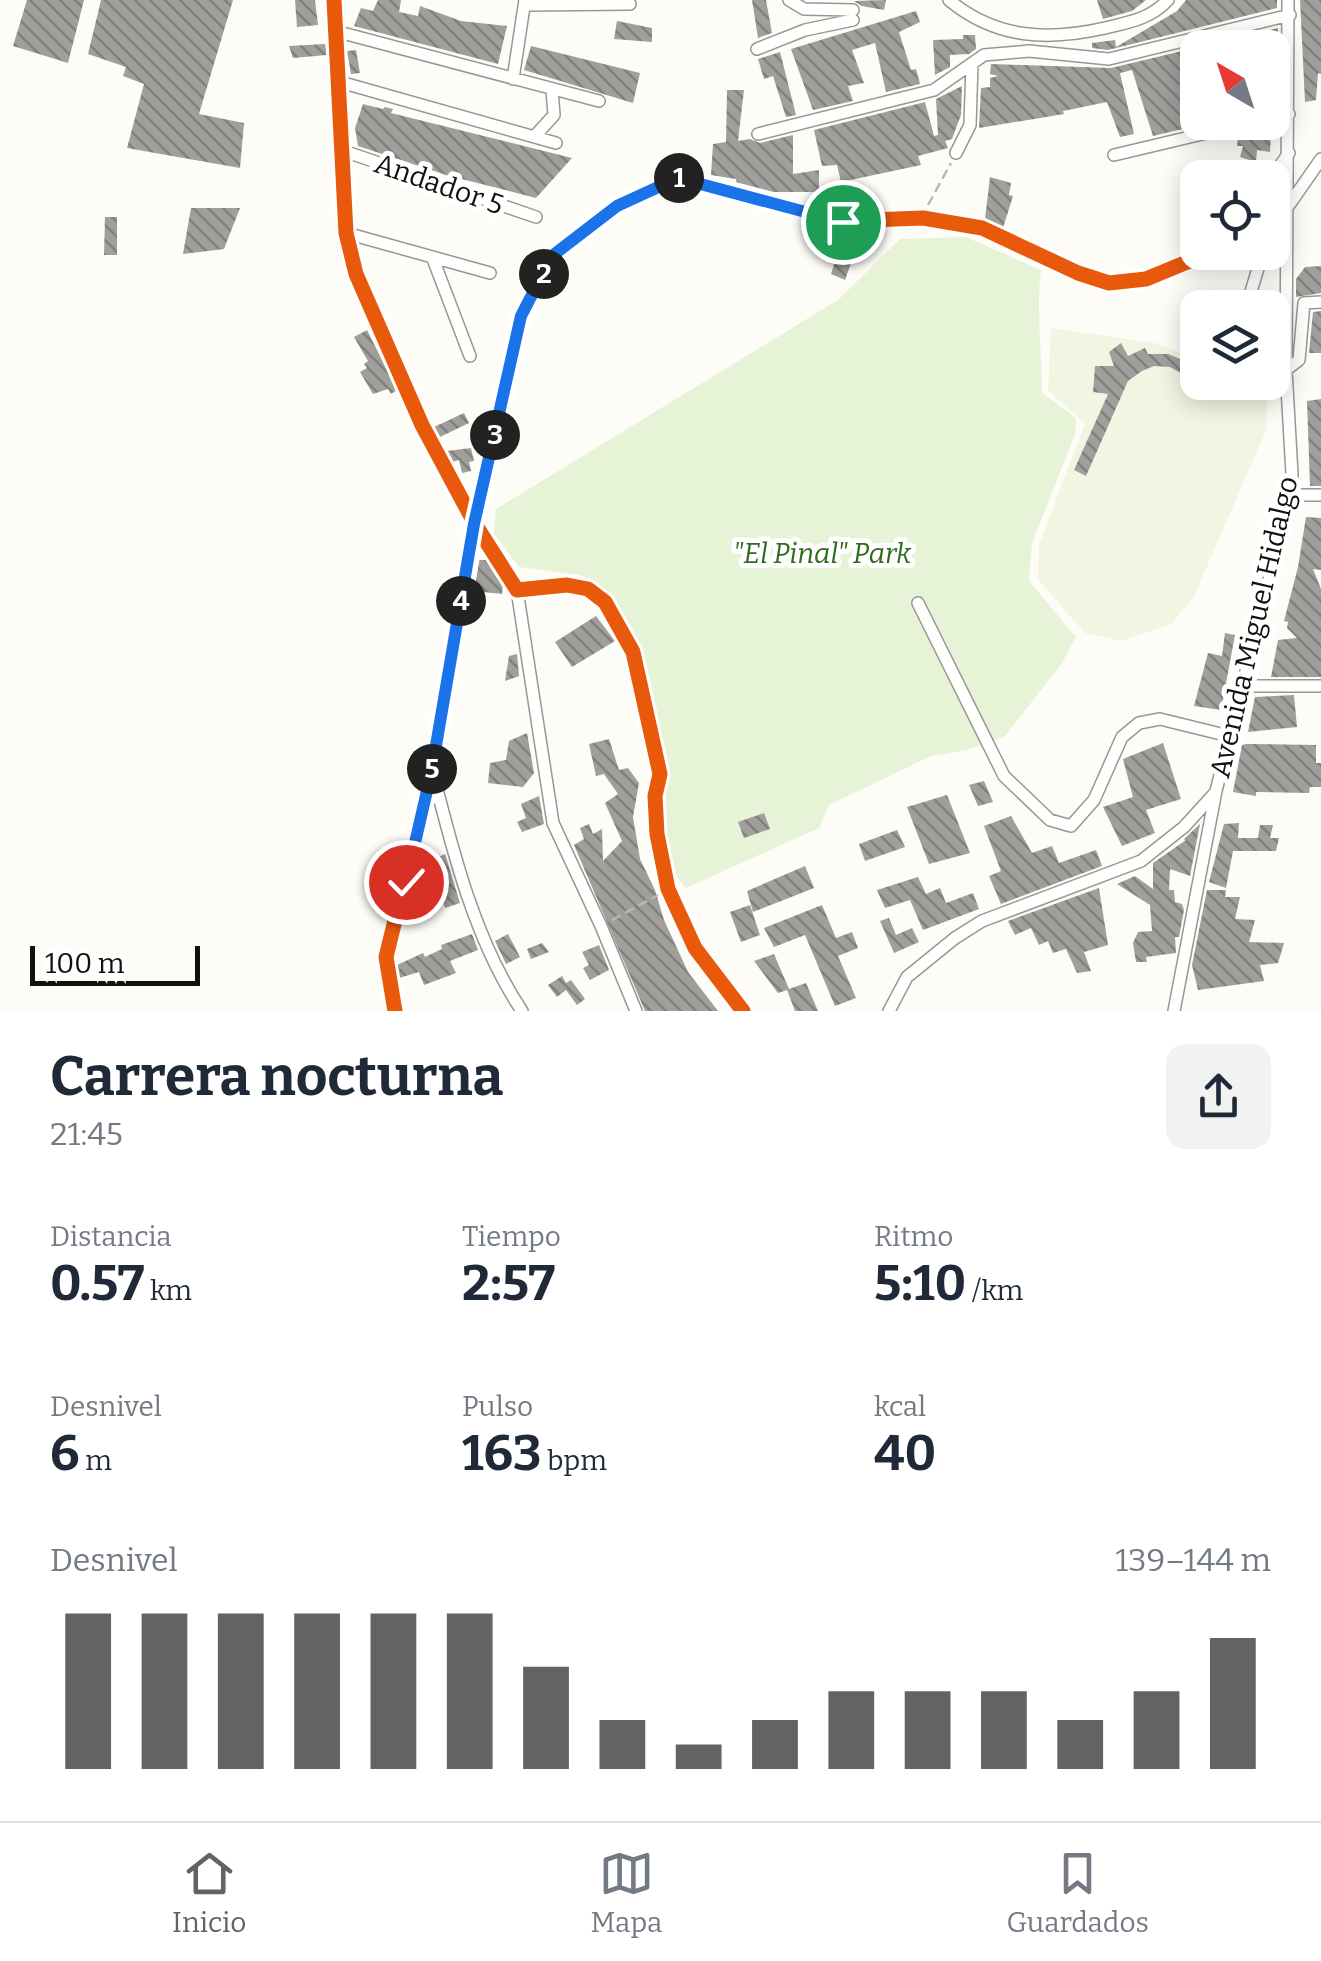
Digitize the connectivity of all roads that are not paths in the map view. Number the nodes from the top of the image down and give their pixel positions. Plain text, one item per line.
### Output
1 (334, 0) edge
2 (788, 0) edge
3 (948, 0) edge
4 (972, 0) edge
5 (1149, 0) edge
6 (1168, 0) edge
7 (1288, 0) edge
8 (525, 2) edge
9 (630, 4) dead end
10 (804, 9) junction
11 (1157, 12) junction
12 (1290, 16) junction
13 (978, 18) junction
14 (806, 30) junction
15 (1290, 30) edge
16 (335, 31) junction
17 (1031, 36) junction
18 (757, 49) dead end
19 (1030, 52) junction
20 (972, 64) junction
21 (513, 79) junction
22 (340, 82) junction
23 (552, 90) junction
24 (599, 101) dead end
25 (758, 134) dead end
26 (536, 136) junction
27 (1180, 139) edge
28 (1289, 140) edge
29 (556, 143) dead end
30 (341, 150) junction
31 (956, 153) road end
32 (1289, 153) junction
33 (1114, 154) dead end
34 (1321, 159) edge
35 (1284, 160) edge
36 (1289, 160) edge
37 (1290, 205) edge
38 (536, 217) dead end
39 (346, 232) junction
40 (433, 258) junction
41 (1180, 265) edge
42 (490, 273) dead end
43 (1321, 302) edge
44 (470, 356) dead end
45 (1290, 367) edge
46 (1288, 400) edge
47 (1289, 495) junction
48 (1321, 495) edge
49 (474, 524) junction
50 (517, 590) junction
51 (918, 603) dead end
52 (1242, 686) junction
53 (1321, 686) edge
54 (1229, 736) junction
55 (432, 769) junction
56 (1216, 791) junction
57 (395, 1011) edge
58 (522, 1011) edge
59 (636, 1011) edge
60 (743, 1011) edge
61 (888, 1011) edge
62 (1174, 1011) edge

1 - 16 street
2 - 10 street
3 - 13 street
4 - 13 street
5 - 11 street
6 - 11 street
7 - 12 street, Avenida Miguel Hidalgo
8 - 9 street
8 - 21 street
10 - 14 street
10 - 14 street
11 - 17 street
12 - 15 street, Avenida Miguel Hidalgo
12 - 19 street
13 - 17 street
14 - 18 street
16 - 21 street
16 - 22 street
17 - 19 street
19 - 20 street
20 - 25 street
20 - 31 street
21 - 23 street
22 - 26 street
22 - 30 street
23 - 24 street
23 - 26 street
26 - 29 street
27 - 33 street
28 - 32 street, Avenida Miguel Hidalgo
30 - 38 street, Andador 5
30 - 39 street
32 - 35 street
32 - 36 street, Avenida Miguel Hidalgo
34 - 37 street
39 - 40 street
39 - 49 street
40 - 42 street
40 - 44 street
41 - 49 street
43 - 45 street
46 - 47 street, Avenida Miguel Hidalgo
47 - 48 street
47 - 52 street, Avenida Miguel Hidalgo
49 - 50 street
49 - 55 street
50 - 59 street
50 - 60 street
51 - 54 street
52 - 53 street
52 - 54 street, Avenida Miguel Hidalgo
54 - 56 street, Avenida Miguel Hidalgo
55 - 57 street
55 - 58 street
56 - 61 street
56 - 62 street, Avenida Miguel Hidalgo

